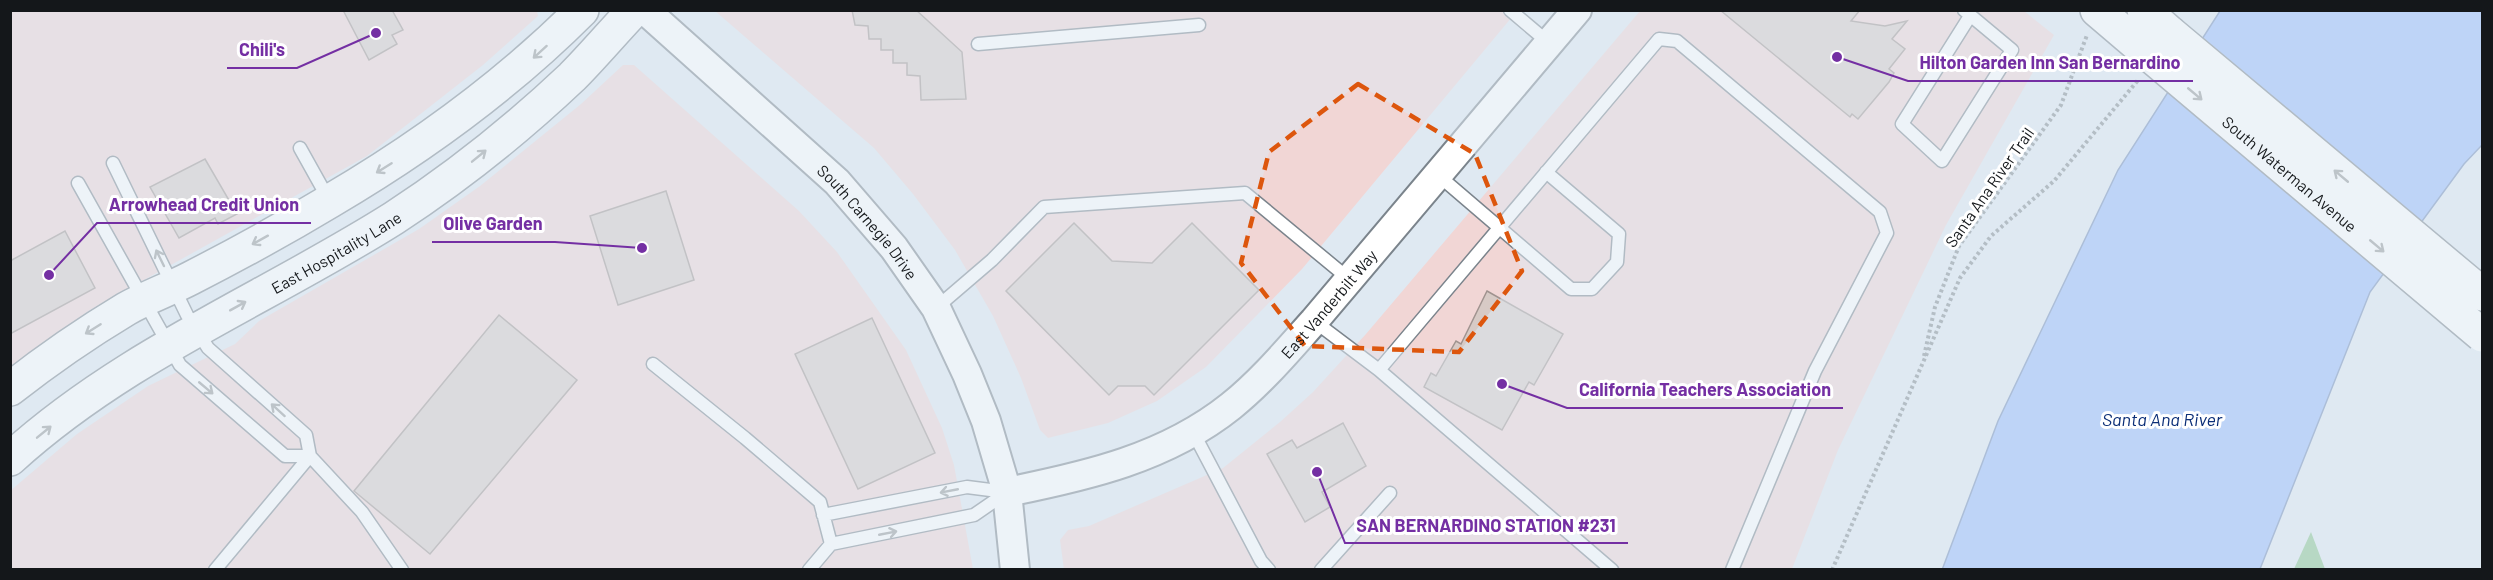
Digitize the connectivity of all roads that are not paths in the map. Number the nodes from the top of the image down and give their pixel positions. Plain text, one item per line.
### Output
1 (582, 10) edge
2 (634, 10) edge
3 (645, 10) edge
4 (1510, 10) edge
5 (1577, 10) edge
6 (2144, 10) edge
7 (1967, 13) edge
8 (2093, 19) edge
9 (1199, 25) dead end
10 (1549, 43) junction
11 (978, 44) dead end
12 (2155, 54) junction
13 (300, 148) dead end
14 (113, 163) dead end
15 (1546, 172) junction
16 (1438, 175) junction
17 (78, 183) dead end
18 (330, 202) junction
19 (1499, 228) junction
20 (1350, 279) junction
21 (173, 287) junction
22 (2482, 294) edge
23 (144, 300) junction
24 (936, 308) junction
25 (1314, 321) junction
26 (2482, 335) edge
27 (182, 337) junction
28 (653, 364) dead end
29 (1379, 370) junction
30 (10, 389) edge
31 (1193, 432) junction
32 (310, 456) junction
33 (10, 459) edge
34 (1007, 492) junction
35 (1390, 493) dead end
36 (823, 515) junction
37 (831, 544) junction
38 (215, 570) edge
39 (402, 570) edge
40 (809, 570) edge
41 (1015, 570) edge
42 (1269, 570) edge
43 (1322, 570) edge
44 (1612, 570) edge
45 (1732, 570) edge

1 -> 18 main road
27 -> 2 main road, East Hospitality Lane
3 - 24 street, South Carnegie Drive
4 - 10 lane
5 - 10 street, East Vanderbilt Way
6 - 12 main road, South Waterman Avenue
7 - 7 lane
8 - 12 main road, South Waterman Avenue
9 - 11 lane
10 - 16 street, East Vanderbilt Way
22 -> 12 main road, South Waterman Avenue, bridge
12 -> 26 main road, South Waterman Avenue, bridge
13 - 18 lane
21 -> 14 lane
15 - 19 lane
15 - 19 lane
15 - 45 lane
16 - 19 lane
16 - 20 street, East Vanderbilt Way
17 - 23 lane
18 -> 21 main road
19 - 29 lane
20 - 24 lane
20 - 25 street, East Vanderbilt Way
21 - 23 main road
21 - 27 lane
23 - 27 lane
23 -> 30 main road
24 - 34 street, South Carnegie Drive
25 - 29 lane
25 - 31 street, East Vanderbilt Way
32 -> 27 lane
27 -> 32 lane
33 -> 27 main road, East Hospitality Lane
28 - 36 lane
29 - 44 lane
31 - 34 street, East Vanderbilt Way
31 - 42 lane
32 - 38 lane
32 - 39 lane
34 -> 36 lane
37 -> 34 lane
34 - 41 street, South Carnegie Drive
35 - 43 lane
36 - 37 lane
37 - 40 lane

